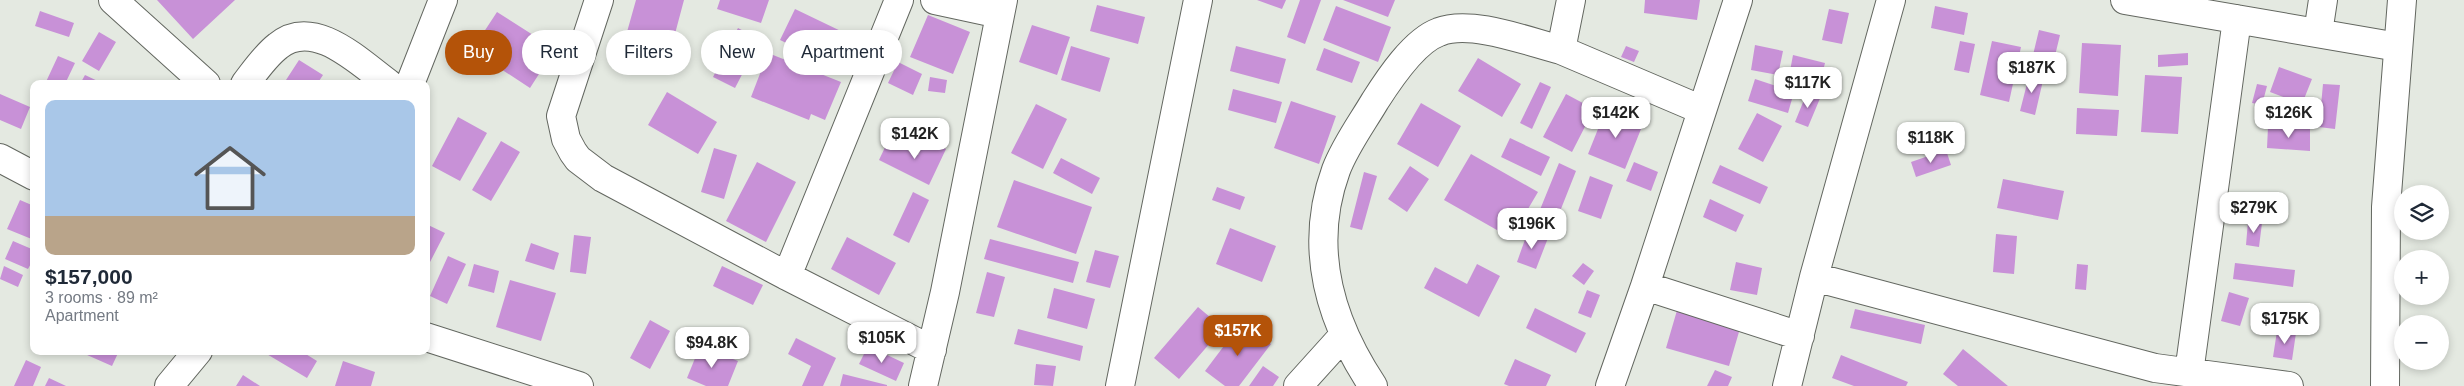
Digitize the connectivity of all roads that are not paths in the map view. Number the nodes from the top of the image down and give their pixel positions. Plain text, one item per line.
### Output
1 (113, 0) edge
2 (443, 0) edge
3 (599, 0) edge
4 (899, 0) edge
5 (935, 0) edge
6 (1198, 0) edge
7 (1571, 0) edge
8 (1738, 0) edge
9 (1891, 0) edge
10 (2125, 0) edge
11 (2323, 0) edge
12 (2402, 0) edge
13 (1002, 7) edge
14 (2237, 19) junction
15 (2318, 33) junction
16 (2398, 47) junction
17 (1561, 50) junction
18 (202, 80) edge
19 (248, 80) edge
20 (384, 80) edge
21 (412, 80) edge
22 (1702, 110) junction
23 (0, 158) edge
24 (30, 174) edge
25 (787, 276) junction
26 (1814, 277) junction
27 (1645, 286) junction
28 (1344, 335) junction
29 (1800, 336) junction
30 (430, 338) edge
31 (932, 350) junction
32 (195, 355) edge
33 (2189, 373) junction
34 (2154, 377) edge
35 (169, 386) edge
36 (579, 386) edge
37 (923, 386) edge
38 (1120, 386) edge
39 (1298, 386) edge
40 (1373, 386) edge
41 (1610, 386) edge
42 (1787, 386) edge
43 (2289, 386) edge
44 (2385, 386) edge

1 - 18 street
2 - 21 street
3 - 25 street
4 - 25 street
5 - 13 street
6 - 38 street
7 - 17 street
8 - 22 street
9 - 26 street
10 - 14 street
11 - 15 street
12 - 16 street
13 - 31 street
14 - 15 street
14 - 33 street
15 - 16 street
16 - 44 street
17 - 22 street
17 - 28 street
19 - 20 street
22 - 27 street
23 - 24 street
25 - 31 street
26 - 29 street
26 - 34 street
27 - 29 street
27 - 41 street
28 - 39 street
28 - 40 street
29 - 42 street
30 - 36 street
31 - 37 street
32 - 35 street
33 - 34 street
33 - 43 street

